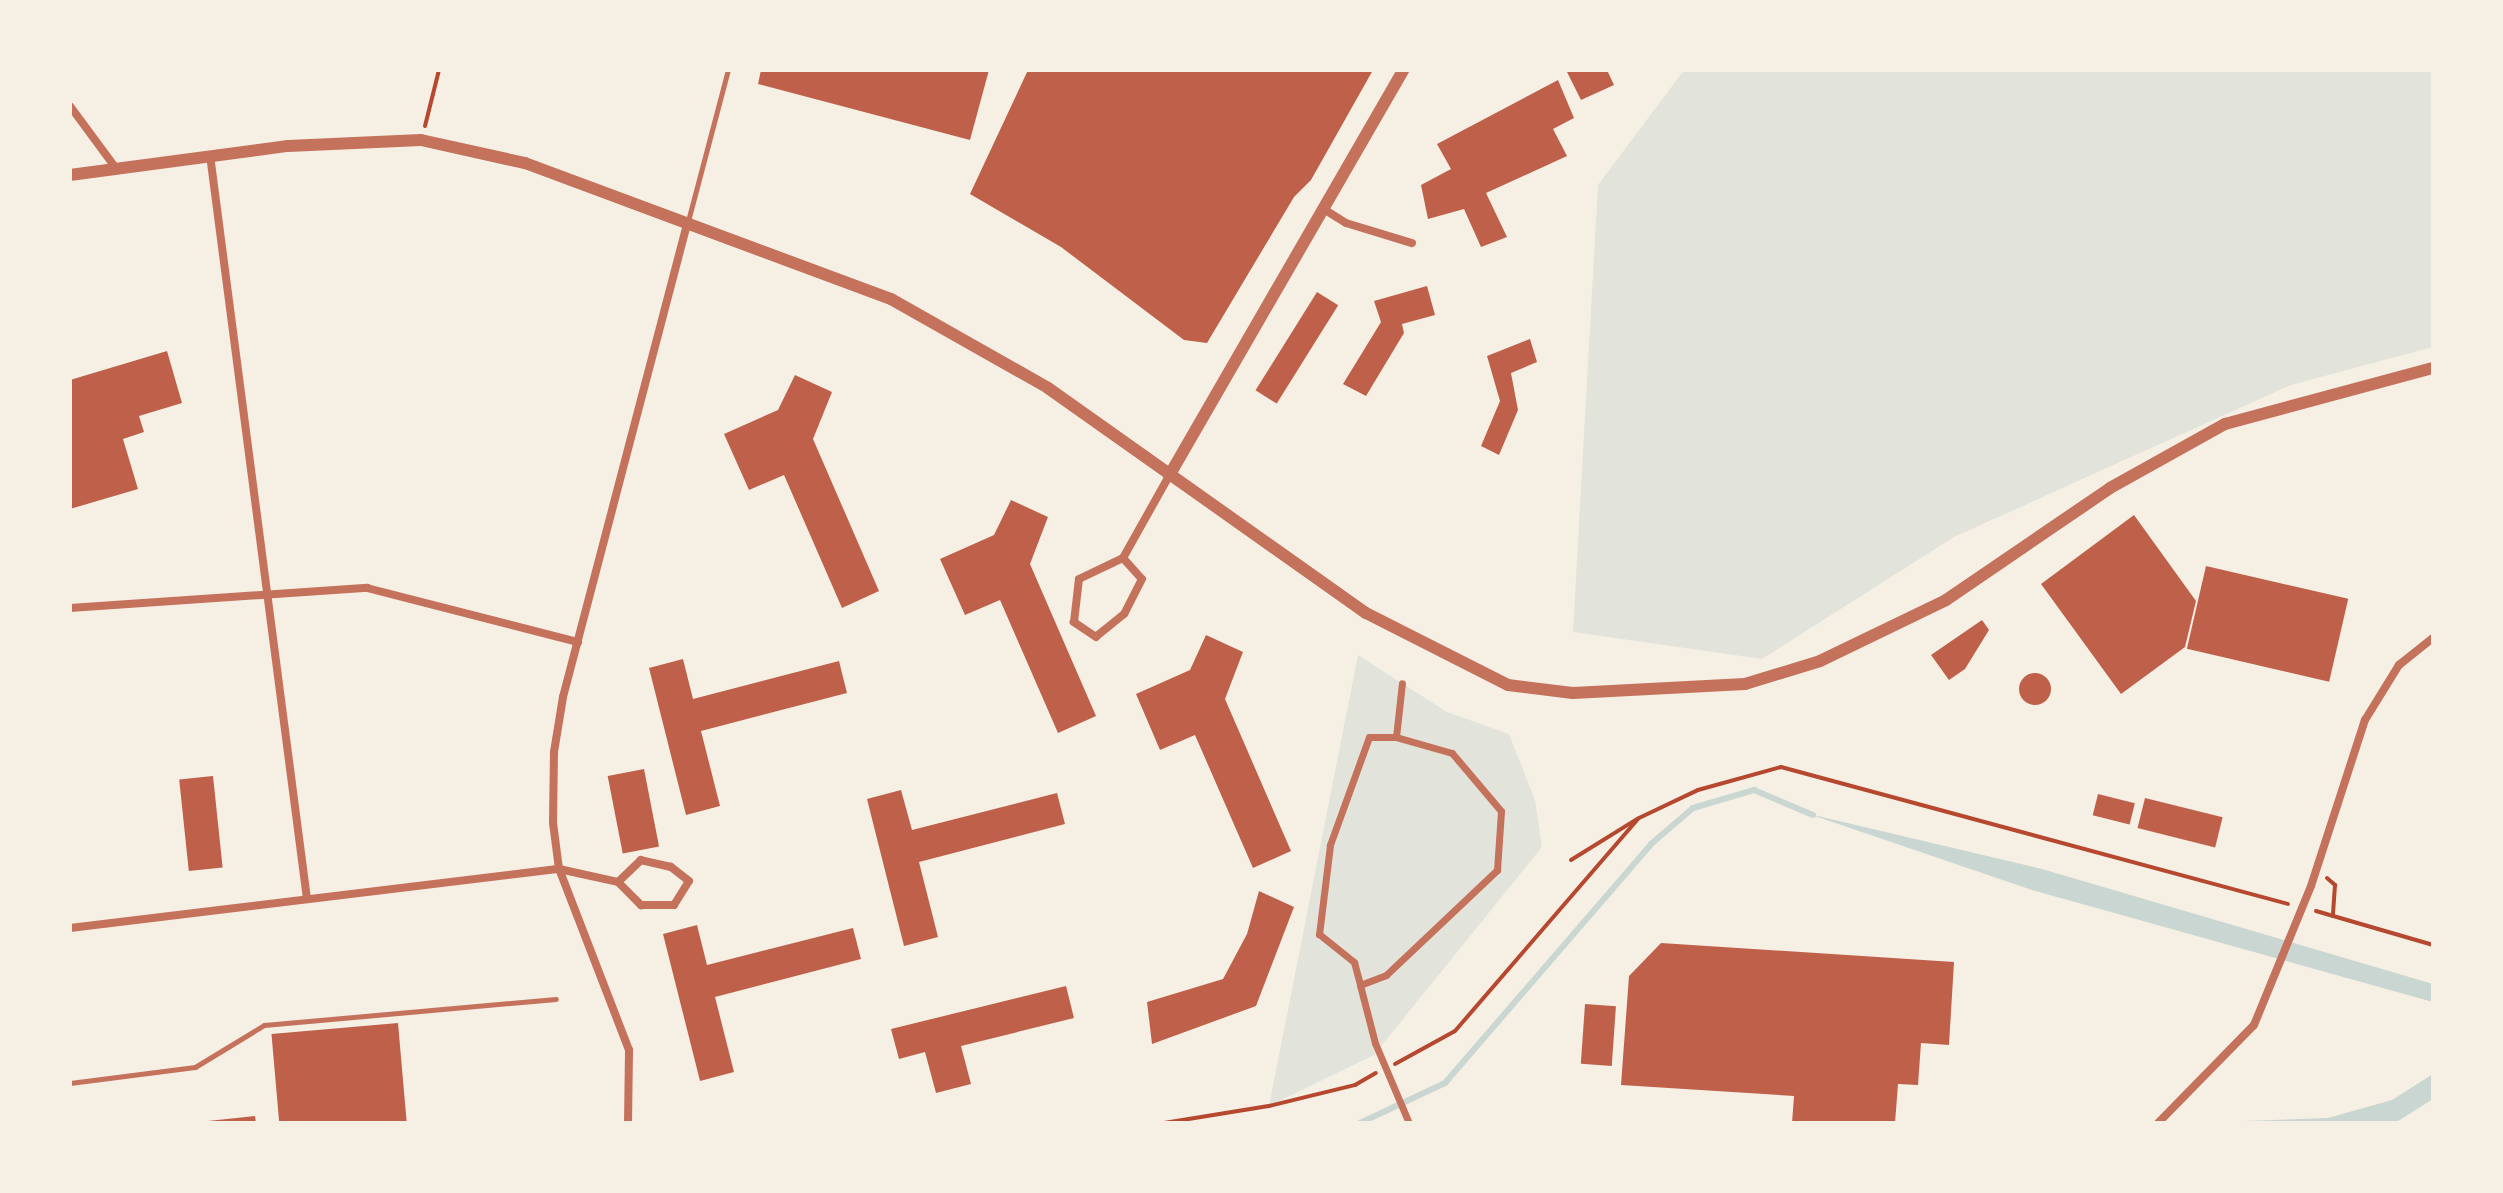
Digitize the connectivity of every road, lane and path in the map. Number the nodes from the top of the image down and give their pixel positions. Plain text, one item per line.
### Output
1 (439, 70) edge
2 (728, 70) edge
3 (1403, 70) edge
4 (70, 106) edge
5 (421, 140) junction
6 (210, 155) junction
7 (115, 167) junction
8 (70, 175) edge
9 (1321, 207) junction
10 (688, 222) junction
11 (1412, 243) dead end
12 (2433, 368) edge
13 (1169, 476) junction
14 (1123, 558) junction
15 (267, 596) junction
16 (70, 608) edge
17 (2433, 638) edge
18 (578, 642) junction
19 (1402, 683) dead end
20 (1396, 737) junction
21 (1639, 818) junction
22 (1571, 860) dead end
23 (559, 869) junction
24 (2316, 869) junction
25 (618, 882) junction
26 (307, 899) junction
27 (2296, 906) dead end
28 (2311, 910) dead end
29 (2333, 916) junction
30 (70, 928) edge
31 (2433, 945) edge
32 (1360, 985) junction
33 (556, 999) dead end
34 (1393, 1065) dead end
35 (1380, 1071) dead end
36 (70, 1083) edge
37 (628, 1123) edge
38 (1164, 1123) edge
39 (1409, 1123) edge
40 (2158, 1123) edge

1 - 5 path
2 - 10 lane
3 - 9 street
4 - 7 street
5 - 6 street
5 - 10 street
6 - 7 street
6 - 15 street
7 - 8 street
9 - 11 street
9 - 13 street
10 - 13 street
10 - 18 street
12 - 13 street
13 - 14 street
14 - 14 street
15 - 16 street
15 - 18 street
15 - 26 street
17 - 24 street
18 - 23 street
19 - 20 street
20 - 32 street
20 - 32 street
21 - 22 path
21 - 27 path
21 - 34 path
23 - 25 street
23 - 26 street
23 - 37 street
24 - 29 path
24 - 40 street
25 - 25 street
26 - 30 street
28 - 29 path
29 - 31 path
32 - 39 street
33 - 36 lane
35 - 38 path

